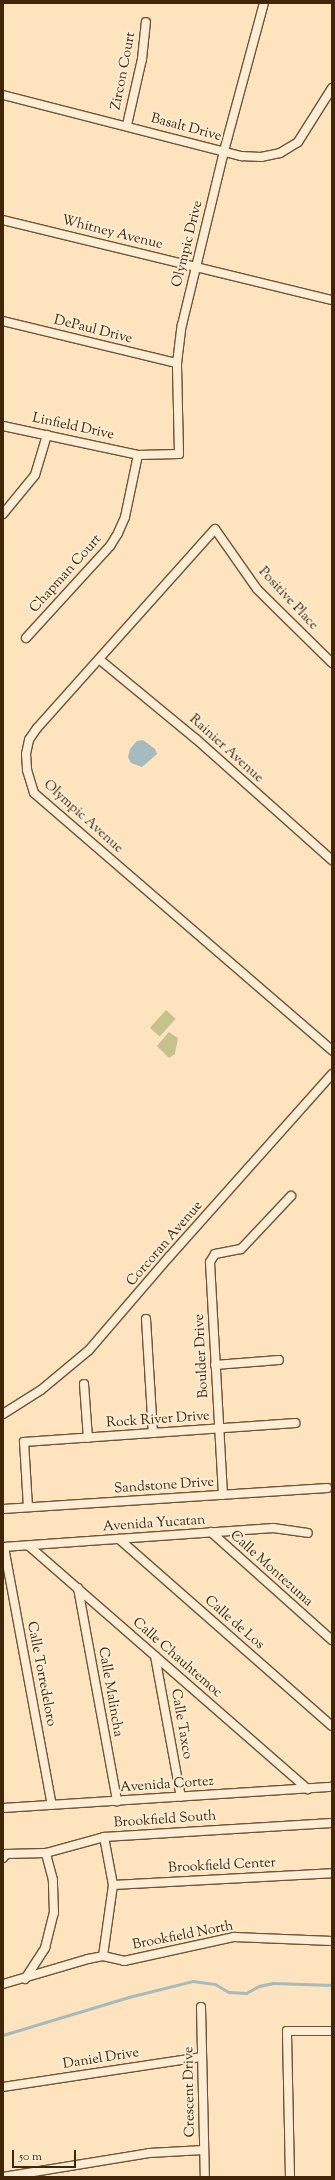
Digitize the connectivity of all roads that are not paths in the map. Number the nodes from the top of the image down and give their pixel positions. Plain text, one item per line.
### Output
1 (264, 3) edge
2 (146, 22) dead end
3 (332, 88) edge
4 (3, 95) edge
5 (127, 125) junction
6 (224, 151) junction
7 (3, 220) edge
8 (196, 267) junction
9 (332, 300) edge
10 (3, 321) edge
11 (177, 363) junction
12 (3, 426) edge
13 (47, 435) junction
14 (138, 454) junction
15 (3, 514) edge
16 (215, 529) joint
17 (26, 638) dead end
18 (100, 660) junction
19 (332, 663) edge
20 (332, 860) edge
21 (332, 1050) edge
22 (332, 1074) edge
23 (291, 1196) dead end
24 (146, 1319) dead end
25 (279, 1360) dead end
26 (215, 1365) junction
27 (84, 1384) dead end
28 (3, 1414) edge
29 (295, 1423) dead end
30 (219, 1428) junction
31 (153, 1433) junction
32 (88, 1438) junction
33 (327, 1488) dead end
34 (223, 1495) junction
35 (28, 1507) junction
36 (3, 1509) edge
37 (211, 1532) junction
38 (308, 1533) dead end
39 (119, 1539) junction
40 (29, 1546) junction
41 (4, 1547) edge
42 (78, 1588) junction
43 (332, 1640) edge
44 (155, 1656) junction
45 (332, 1726) edge
46 (332, 1787) edge
47 (308, 1789) junction
48 (180, 1796) junction
49 (117, 1801) junction
50 (52, 1805) junction
51 (3, 1808) edge
52 (332, 1822) edge
53 (104, 1837) junction
54 (46, 1853) junction
55 (3, 1858) edge
56 (332, 1873) edge
57 (113, 1885) junction
58 (332, 1941) edge
59 (103, 1956) junction
60 (25, 1979) junction
61 (3, 1984) edge
62 (201, 2007) dead end
63 (332, 2031) edge
64 (202, 2057) junction
65 (3, 2087) edge
66 (204, 2150) junction
67 (3, 2177) edge
68 (205, 2177) edge
69 (290, 2177) edge

1 - 6 street, Olympic Drive
2 - 5 street, Zircon Court
3 - 6 street, Basalt Drive
4 - 5 street, Basalt Drive
5 - 6 street, Basalt Drive
6 - 8 street, Olympic Drive
7 - 8 street, Whitney Avenue
8 - 9 street, Whitney Avenue
8 - 11 street, Olympic Drive
10 - 11 street, DePaul Drive
11 - 14 street, Olympic Drive
12 - 13 street, Linfield Drive
13 - 14 street, Linfield Drive
13 - 15 street
14 - 17 street, Chapman Court
16 - 18 street, Olympic Avenue
16 - 19 street, Positive Place
18 - 20 street, Rainier Avenue
18 - 21 street, Olympic Avenue
22 - 28 street, Corcoran Avenue
23 - 26 street, Boulder Drive
24 - 31 street
25 - 26 street
26 - 30 street, Boulder Drive
27 - 32 street
29 - 30 street, Rock River Drive
30 - 31 street, Rock River Drive
30 - 34 street, Boulder Drive
31 - 32 street, Rock River Drive
32 - 35 street, Rock River Drive
33 - 34 street, Sandstone Drive
34 - 35 street, Sandstone Drive
35 - 36 street, Sandstone Drive
37 - 38 street, Avenida Yucatan
37 - 39 street, Avenida Yucatan
37 - 43 street, Calle Montezuma
39 - 40 street, Avenida Yucatan
39 - 45 street, Calle de Los
40 - 41 street, Avenida Yucatan
40 - 42 street, Calle Chauhtemoc
41 - 50 street, Calle Torredeloro
42 - 44 street, Calle Chauhtemoc
42 - 49 street, Calle Malincha
44 - 47 street, Calle Chauhtemoc
44 - 48 street, Calle Taxco
46 - 47 street, Avenida Cortez
47 - 48 street, Avenida Cortez
48 - 49 street, Avenida Cortez
49 - 50 street, Avenida Cortez
50 - 51 street, Avenida Cortez
52 - 53 street, Brookfield South
53 - 54 street, Brookfield South
53 - 57 street
54 - 55 street, Brookfield South
54 - 60 street
56 - 57 street, Brookfield Center
57 - 59 street
58 - 59 street, Brookfield North
59 - 60 street, Brookfield North
60 - 61 street
62 - 64 street, Crescent Drive
63 - 69 street
64 - 65 street, Daniel Drive
64 - 66 street, Crescent Drive
66 - 67 street
66 - 68 street, Crescent Drive

